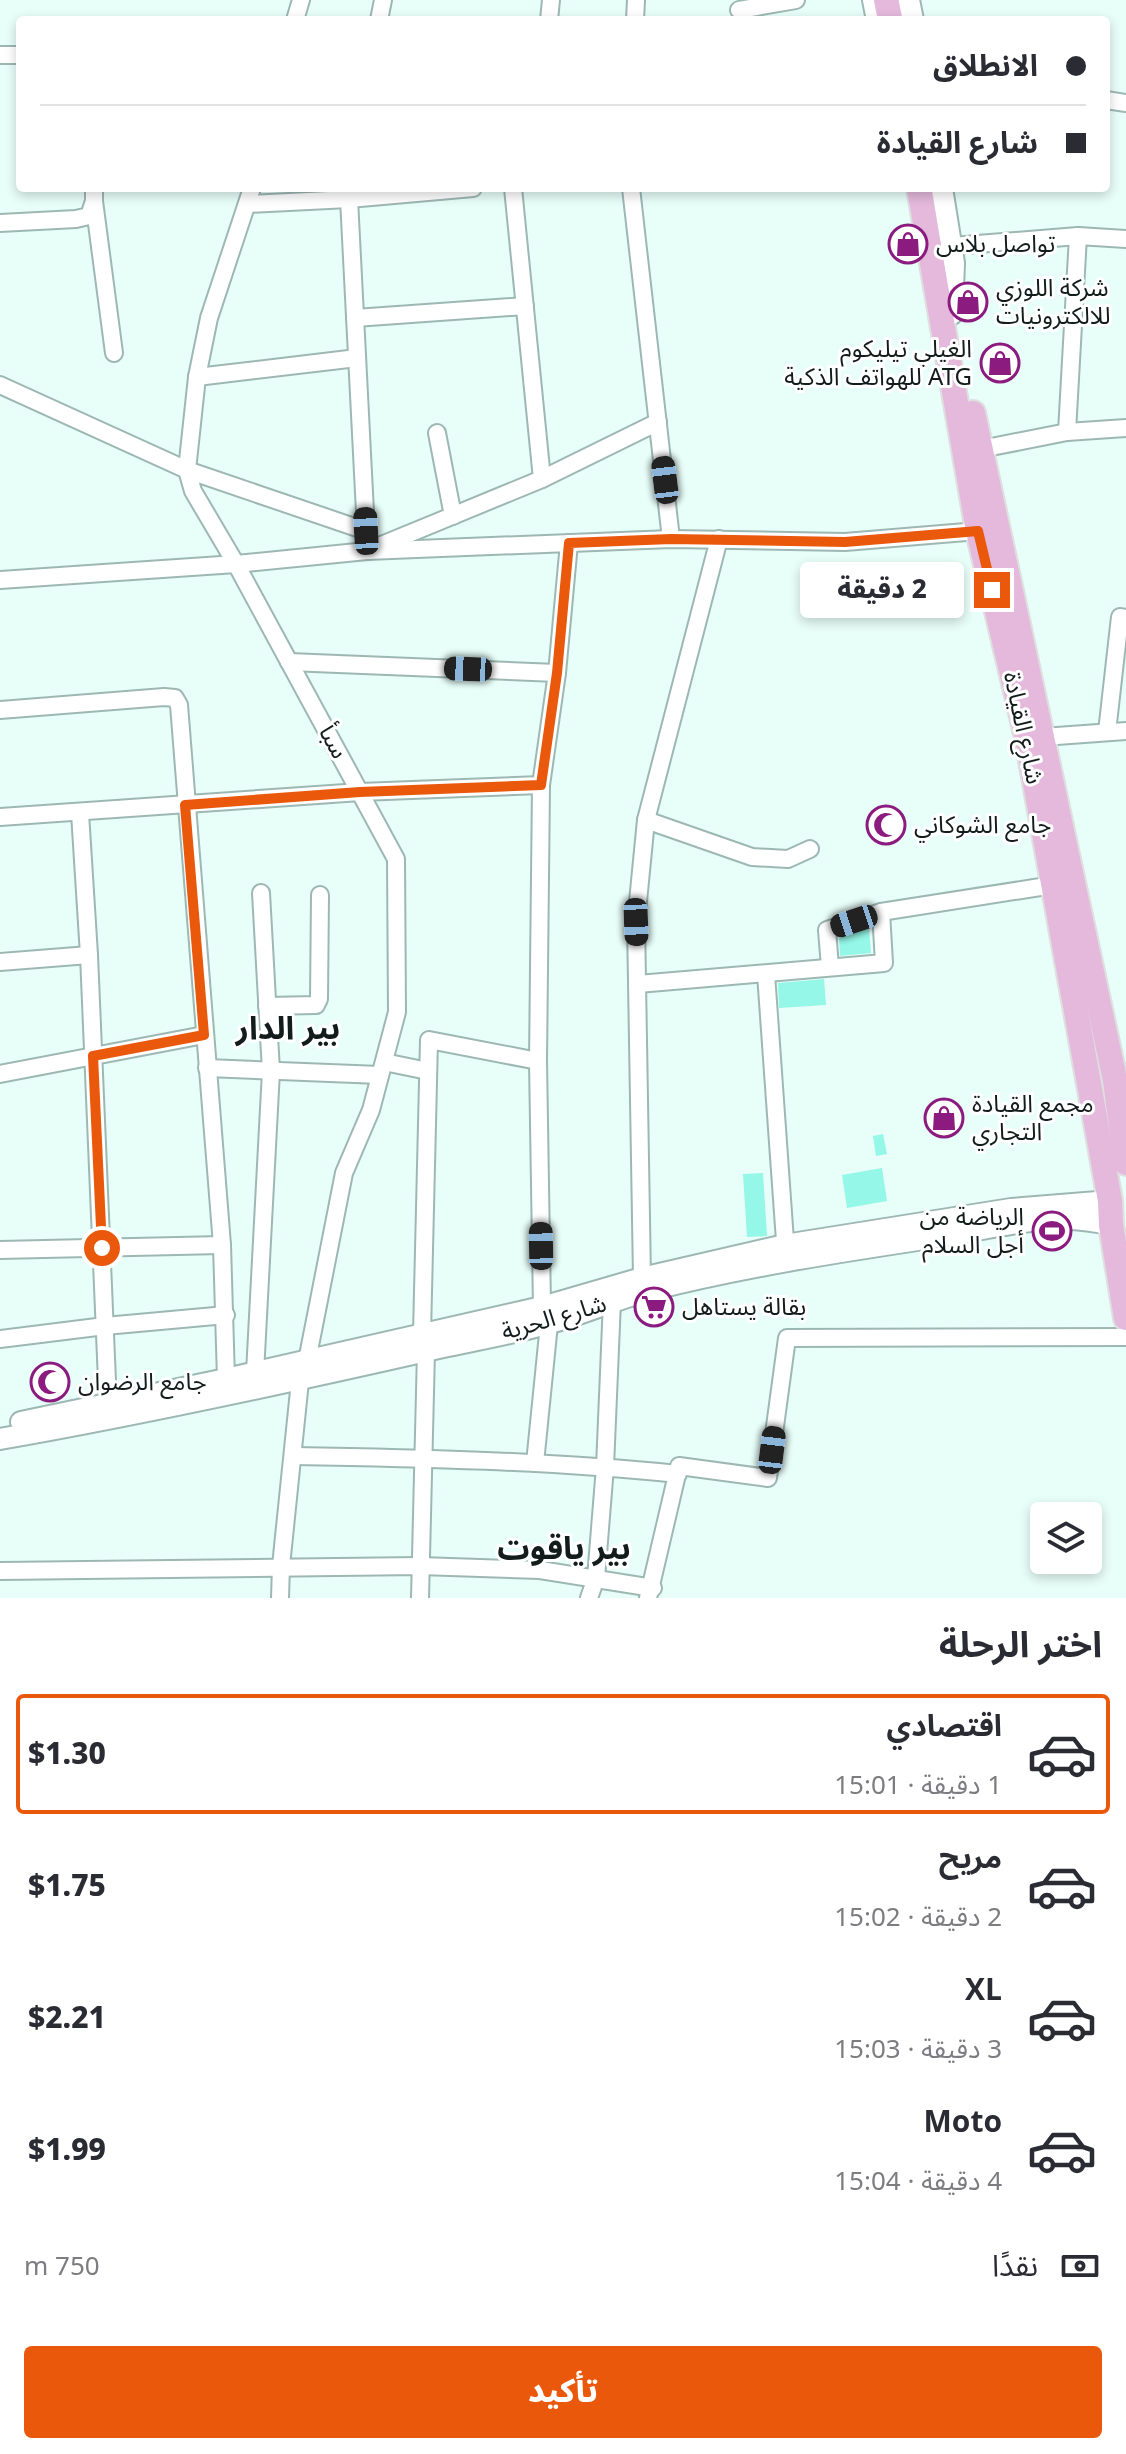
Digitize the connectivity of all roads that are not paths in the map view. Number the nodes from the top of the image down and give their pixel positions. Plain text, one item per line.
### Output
1 (796, 0) edge
2 (739, 10) edge
3 (375, 192) edge
4 (513, 192) edge
5 (631, 192) edge
6 (913, 192) edge
7 (920, 192) edge
8 (931, 192) edge
9 (943, 192) edge
10 (350, 193) edge
11 (250, 196) edge
12 (92, 202) edge
13 (0, 223) edge
14 (1078, 236) junction
15 (1126, 239) edge
16 (952, 246) junction
17 (525, 306) junction
18 (946, 314) junction
19 (355, 318) junction
20 (114, 353) dead end
21 (357, 358) junction
22 (197, 377) junction
23 (0, 385) edge
24 (658, 422) junction
25 (1126, 428) edge
26 (1067, 432) junction
27 (437, 433) dead end
28 (981, 449) junction
29 (187, 470) junction
30 (542, 479) junction
31 (453, 516) junction
32 (366, 531) junction
33 (978, 531) junction
34 (671, 539) junction
35 (719, 539) junction
36 (569, 543) junction
37 (367, 551) junction
38 (236, 564) junction
39 (0, 580) edge
40 (1126, 618) edge
41 (289, 662) junction
42 (557, 673) junction
43 (0, 710) edge
44 (1126, 731) edge
45 (1107, 732) junction
46 (1043, 737) junction
47 (541, 785) junction
48 (360, 792) junction
49 (185, 805) junction
50 (80, 813) junction
51 (0, 817) edge
52 (646, 820) junction
53 (810, 849) dead end
54 (1053, 885) junction
55 (261, 893) dead end
56 (320, 895) dead end
57 (881, 912) junction
58 (89, 955) junction
59 (0, 962) edge
60 (830, 967) junction
61 (766, 974) junction
62 (638, 984) junction
63 (267, 1006) junction
64 (204, 1035) junction
65 (93, 1056) junction
66 (538, 1061) junction
67 (207, 1068) junction
68 (382, 1069) junction
69 (271, 1071) junction
70 (428, 1071) junction
71 (0, 1074) edge
72 (1120, 1080) edge
73 (1126, 1163) edge
74 (1110, 1213) junction
75 (222, 1245) junction
76 (102, 1248) junction
77 (0, 1250) edge
78 (786, 1253) junction
79 (642, 1278) junction
80 (612, 1301) junction
81 (226, 1315) junction
82 (545, 1316) junction
83 (1126, 1318) edge
84 (105, 1326) junction
85 (1126, 1337) edge
86 (0, 1339) edge
87 (424, 1342) junction
88 (303, 1371) junction
89 (255, 1373) junction
90 (226, 1379) junction
91 (108, 1405) junction
92 (0, 1426) edge
93 (0, 1439) edge
94 (293, 1456) junction
95 (424, 1458) junction
96 (535, 1463) junction
97 (605, 1467) junction
98 (678, 1474) junction
99 (281, 1566) junction
100 (420, 1566) junction
101 (0, 1571) edge
102 (596, 1578) junction
103 (650, 1593) edge
104 (280, 1598) edge
105 (420, 1598) edge
106 (589, 1598) edge

1 - 2 street
3 - 10 street
4 - 17 street
5 - 24 street
6 - 18 street
7 - 18 main road, شارع القيادة
8 - 18 main road, شارع القيادة
9 - 16 street
10 - 11 street
10 - 19 street
11 - 22 street, سبأ
12 - 13 street
12 - 20 street
14 - 15 street
14 - 16 street
14 - 26 street
16 - 18 street
17 - 19 street
17 - 30 street
18 - 28 main road, شارع القيادة
18 - 33 main road, شارع القيادة
19 - 21 street
21 - 22 street
21 - 32 street
22 - 29 street, سبأ
23 - 29 street
24 - 30 street
24 - 34 street
25 - 26 street
26 - 28 street
27 - 31 street
28 - 46 main road, شارع القيادة
29 - 32 street
29 - 38 street, سبأ
30 - 31 street
31 - 37 street
32 - 37 street
33 - 35 street
33 - 54 main road, شارع القيادة
34 - 35 street
34 - 36 street
35 - 52 street
36 - 37 street
36 - 42 street
37 - 38 street
38 - 39 street
38 - 41 street, سبأ
40 - 45 street
41 - 42 street
41 - 48 street, سبأ
42 - 47 street
43 - 49 street
44 - 45 street
45 - 46 street
46 - 72 main road, شارع القيادة
47 - 48 street
47 - 66 street
48 - 49 street
48 - 68 street, سبأ
49 - 50 street
49 - 64 street
50 - 51 street
50 - 58 street
52 - 53 street
52 - 62 street
54 - 57 street
54 - 74 main road, شارع القيادة
55 - 63 street
56 - 63 street
57 - 60 street
57 - 60 street
58 - 59 street
58 - 65 street
60 - 61 street
61 - 62 street
61 - 78 street
62 - 79 street
63 - 69 street
64 - 65 street
64 - 67 street
65 - 71 street
65 - 76 street
66 - 70 street
66 - 82 street
67 - 69 street
67 - 75 street
68 - 69 street
68 - 70 street
68 - 88 street, سبأ
69 - 89 street
70 - 87 street
72 - 73 main road, شارع القيادة
74 - 78 street
74 - 83 main road, شارع القيادة
75 - 76 street
75 - 81 street
76 - 77 street
76 - 84 street
78 - 79 street
78 - 80 street, شارع الحرية
79 - 82 street
80 - 82 street, شارع الحرية
80 - 97 street
81 - 84 street
81 - 90 street
82 - 87 street, شارع الحرية
82 - 96 street
84 - 86 street
84 - 91 street
85 - 98 street
87 - 88 street, شارع الحرية
87 - 95 street
88 - 89 street
88 - 93 street, شارع الحرية
88 - 94 street, سبأ
89 - 90 street
90 - 91 street
91 - 92 street
94 - 95 street
94 - 99 street, سبأ
95 - 96 street
95 - 100 street
96 - 97 street
97 - 98 street
97 - 102 street
98 - 103 street
99 - 100 street
99 - 101 street
99 - 104 street, سبأ
100 - 102 street
100 - 105 street
102 - 103 street
102 - 106 street

